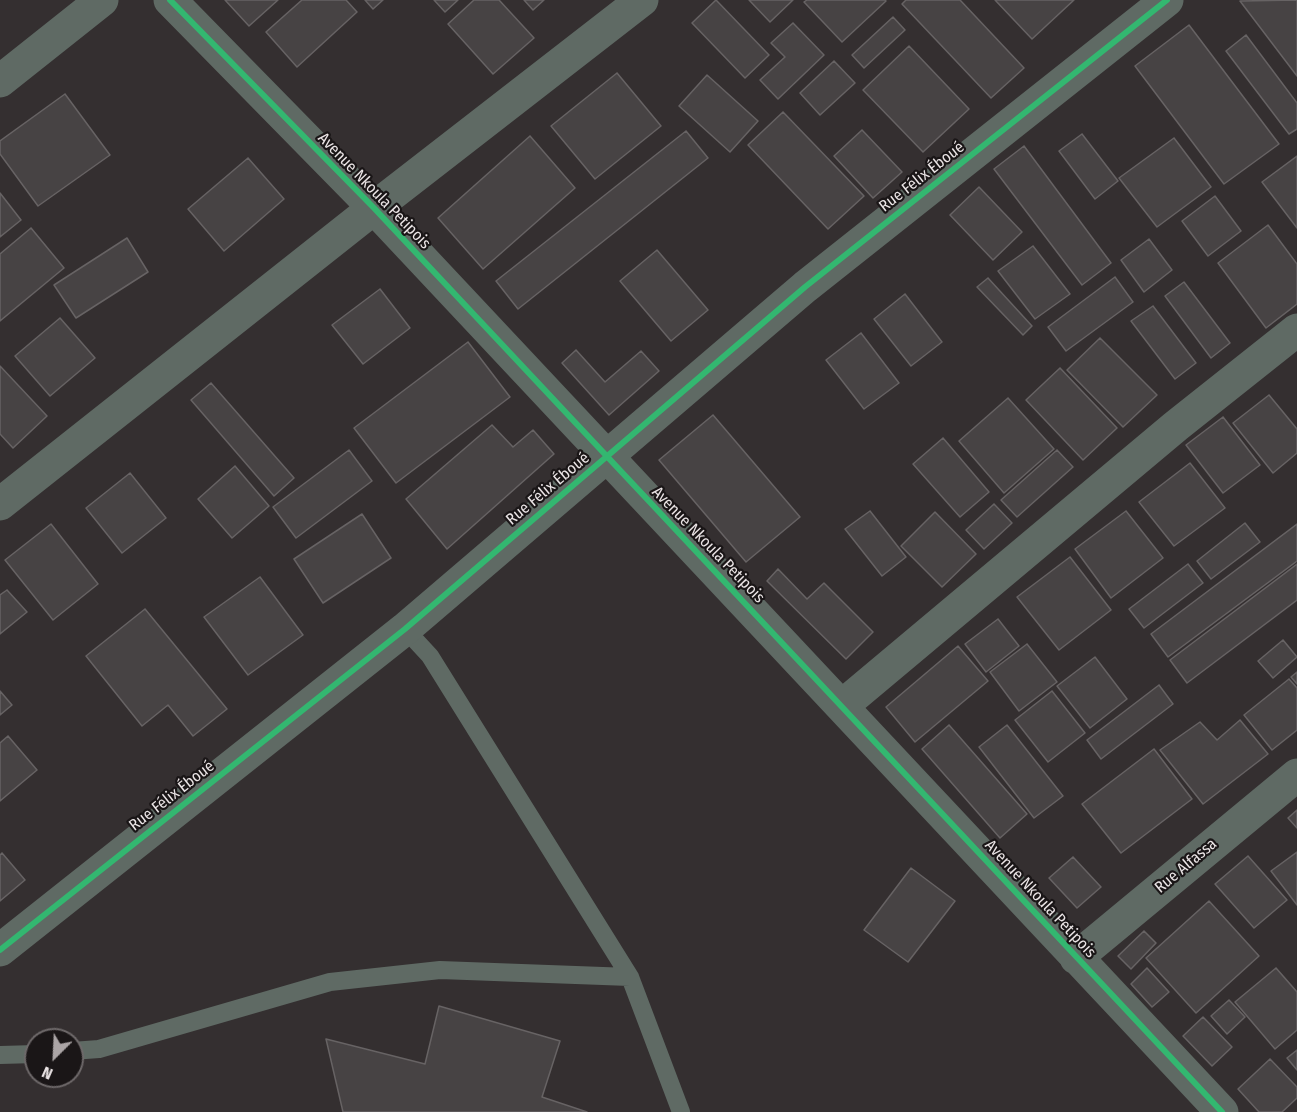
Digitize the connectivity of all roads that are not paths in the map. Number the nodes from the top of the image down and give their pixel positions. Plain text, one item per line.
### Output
1 (102, 0) edge
2 (170, 0) edge
3 (642, 0) edge
4 (1167, 0) edge
5 (0, 81) edge
6 (374, 208) junction
7 (1297, 330) edge
8 (606, 458) junction
9 (0, 504) edge
10 (405, 629) junction
11 (842, 706) junction
12 (1297, 775) edge
13 (0, 950) edge
14 (1076, 958) junction
15 (630, 977) junction
16 (84, 1050) edge
17 (24, 1054) edge
18 (0, 1055) edge
19 (681, 1112) edge
20 (1221, 1112) edge

1 - 5 street
2 - 6 street, Avenue Nkoula Petipois
3 - 6 street
4 - 8 street, Rue Félix Éboué
6 - 8 street, Avenue Nkoula Petipois
6 - 9 street
7 - 11 street
8 - 10 street, Rue Félix Éboué
8 - 11 street, Avenue Nkoula Petipois
10 - 13 street, Rue Félix Éboué
10 - 15 lane
11 - 14 street, Avenue Nkoula Petipois
12 - 14 street, Rue Alfassa
14 - 20 street, Avenue Nkoula Petipois
15 - 16 lane
15 - 19 lane
17 - 18 lane

